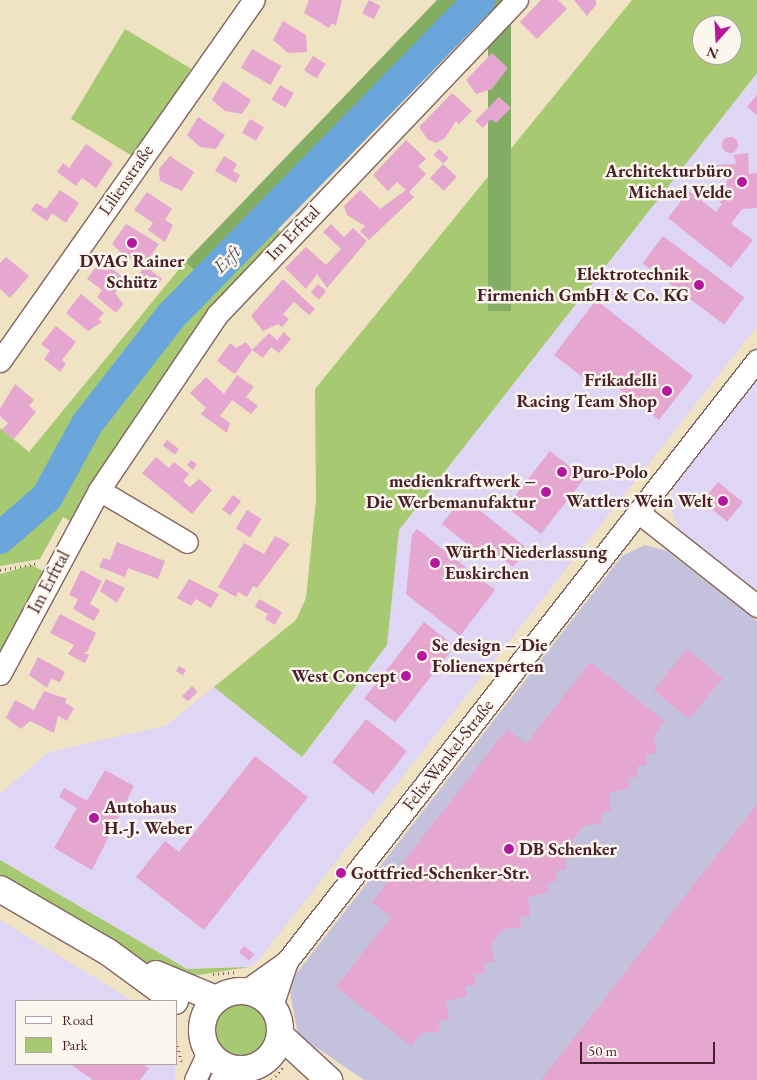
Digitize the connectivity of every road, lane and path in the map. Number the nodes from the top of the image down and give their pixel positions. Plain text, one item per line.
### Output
1 (254, 0) edge
2 (517, 0) edge
3 (757, 360) edge
4 (0, 361) edge
5 (99, 490) junction
6 (638, 512) junction
7 (187, 542) dead end
8 (0, 570) edge
9 (55, 572) junction
10 (757, 606) edge
11 (0, 674) edge
12 (0, 890) edge
13 (108, 952) junction
14 (287, 962) junction
15 (245, 991) junction
16 (216, 999) junction
17 (173, 1000) edge
18 (178, 1004) edge
19 (272, 1006) junction
20 (201, 1025) junction
21 (280, 1035) junction
22 (208, 1052) junction
23 (262, 1064) junction
24 (227, 1075) edge
25 (195, 1080) edge
26 (320, 1080) edge
27 (330, 1080) edge

1 - 4 street, Lilienstraße
2 - 5 street, Im Erfttal
3 - 6 street, Felix-Wankel-Straße
5 - 7 street
5 - 9 street, Im Erfttal
6 - 10 street
6 - 14 street, Felix-Wankel-Straße
8 - 9 path
9 - 11 street, Im Erfttal
12 - 13 street
13 - 16 street
13 - 17 street
14 - 15 street, Felix-Wankel-Straße
14 - 19 street, Felix-Wankel-Straße
15 - 16 street
15 - 19 street
16 - 20 street
18 - 20 street
19 - 21 street
20 - 22 street
21 - 23 street
21 - 27 street
22 - 24 street
22 - 25 street
23 - 24 street
23 - 26 street

